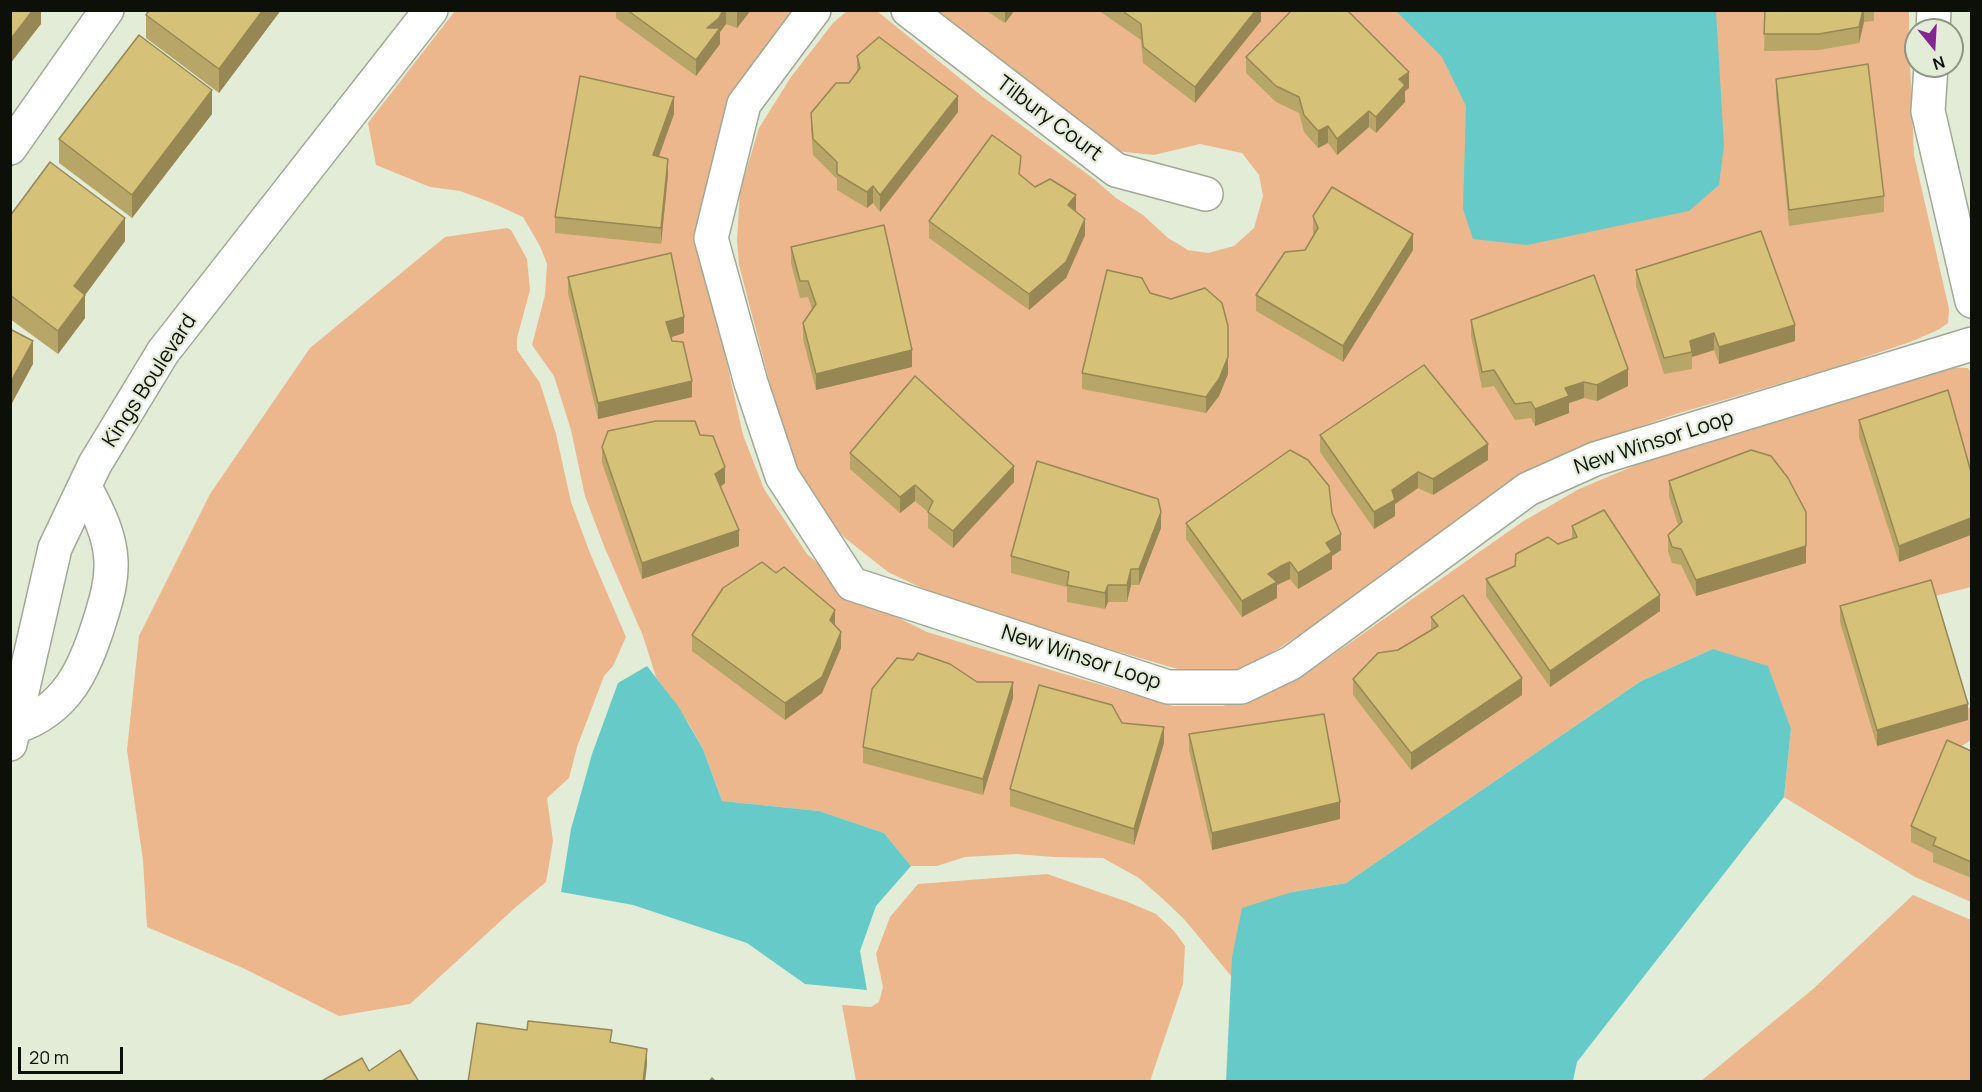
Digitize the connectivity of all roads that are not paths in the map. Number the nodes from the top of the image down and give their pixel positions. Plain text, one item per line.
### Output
1 (106, 10) edge
2 (431, 10) edge
3 (814, 10) edge
4 (908, 10) edge
5 (1930, 78) edge
6 (10, 148) edge
7 (1206, 194) dead end
8 (1971, 300) edge
9 (1971, 344) edge
10 (84, 487) junction
11 (13, 735) edge

1 - 6 street
2 - 10 street, Kings Boulevard
3 - 9 street, New Winsor Loop
4 - 7 street, Tilbury Court
5 - 8 street
10 - 11 street, Kings Boulevard
10 - 11 street

